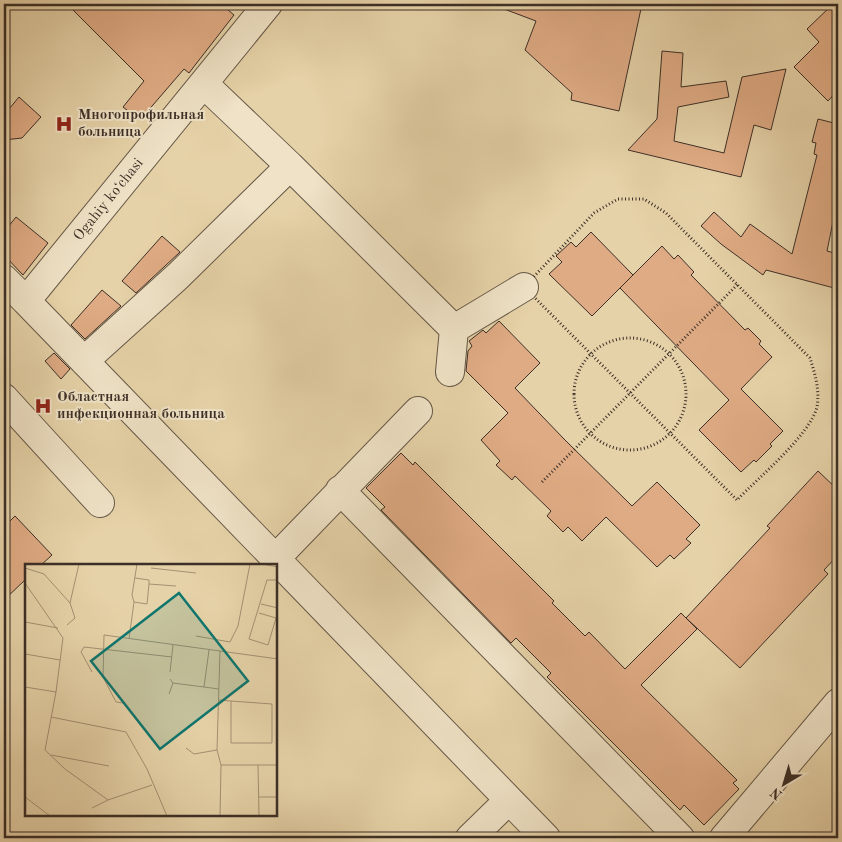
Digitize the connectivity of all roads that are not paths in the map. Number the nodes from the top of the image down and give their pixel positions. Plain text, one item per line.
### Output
1 (256, 8) edge
2 (204, 84) junction
3 (290, 166) junction
4 (4, 279) edge
5 (524, 287) road end
6 (26, 301) junction
7 (454, 329) junction
8 (84, 361) junction
9 (450, 372) dead end
10 (4, 398) edge
11 (418, 411) dead end
12 (340, 490) junction
13 (100, 503) dead end
14 (275, 559) junction
15 (838, 703) edge
16 (509, 800) junction
17 (470, 838) edge
18 (546, 838) edge
19 (680, 838) edge
20 (724, 838) edge

1 - 2 street, Ogahiy koʻchasi
2 - 3 street
2 - 6 street, Ogahiy koʻchasi
3 - 7 street
3 - 8 street
4 - 6 street
5 - 7 street
6 - 8 street
7 - 9 street
8 - 14 street
10 - 13 street
11 - 12 street
12 - 14 street
12 - 19 street
14 - 16 street
15 - 20 street
16 - 17 street
16 - 18 street

